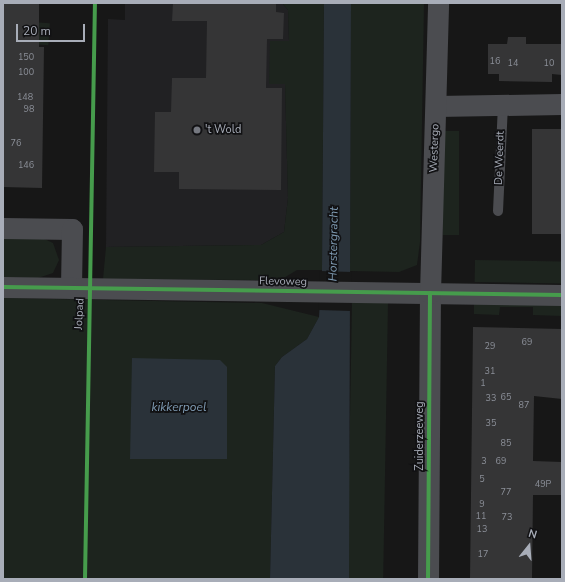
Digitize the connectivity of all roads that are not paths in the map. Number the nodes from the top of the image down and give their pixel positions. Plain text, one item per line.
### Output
1 (438, 3) edge
2 (562, 104) edge
3 (503, 105) junction
4 (437, 106) junction
5 (498, 211) dead end
6 (3, 228) edge
7 (3, 287) edge
8 (71, 288) junction
9 (430, 293) junction
10 (562, 295) edge
11 (428, 579) edge

1 - 4 street, Westergo
2 - 3 street
3 - 4 street
3 - 5 lane, De Weerdt
4 - 9 street, Westergo
6 - 8 street
7 - 8 street, Flevoweg
8 - 9 street, Flevoweg
9 - 10 street, Flevoweg
9 - 11 street, Zuiderzeeweg

